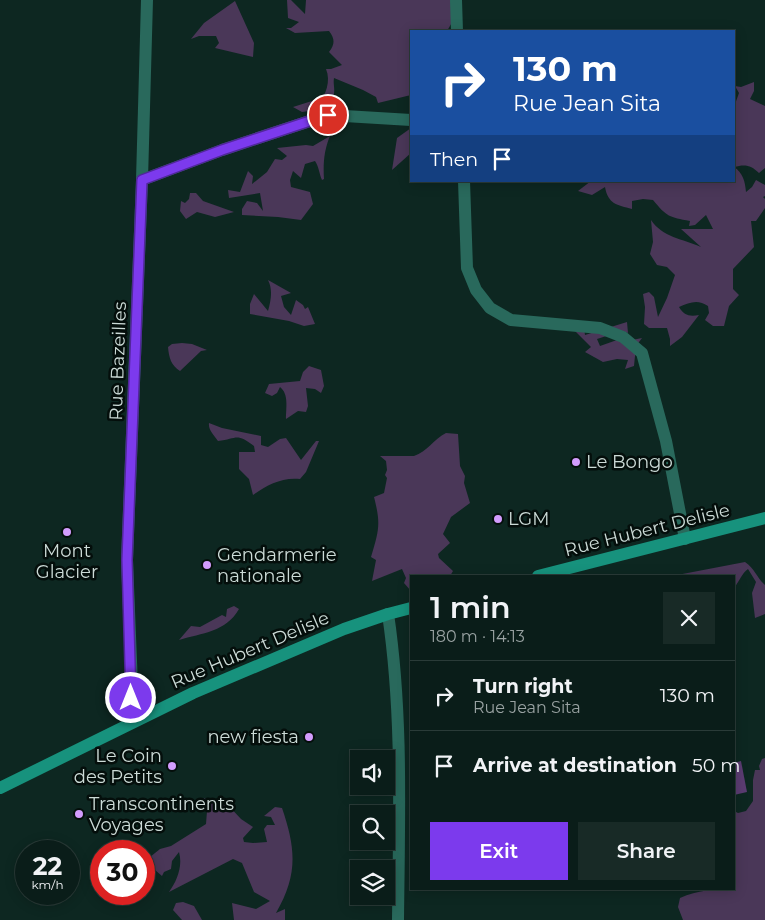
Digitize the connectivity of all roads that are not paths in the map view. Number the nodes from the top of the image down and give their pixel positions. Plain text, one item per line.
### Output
1 (147, 0) edge
2 (456, 0) edge
3 (458, 30) edge
4 (410, 120) edge
5 (142, 180) junction
6 (464, 182) edge
7 (765, 518) edge
8 (685, 539) junction
9 (542, 575) edge
10 (410, 608) edge
11 (388, 614) junction
12 (131, 723) junction
13 (0, 788) edge
14 (398, 920) edge

1 - 5 street, Rue Bazeilles
2 - 3 street
4 - 5 street
5 - 12 street, Rue Bazeilles
6 - 8 street
7 - 8 main road, Rue Hubert Delisle
8 - 9 main road, Rue Hubert Delisle
10 - 11 main road, Rue Hubert Delisle
11 - 12 main road, Rue Hubert Delisle
11 - 14 street
12 - 13 main road, Rue Hubert Delisle

